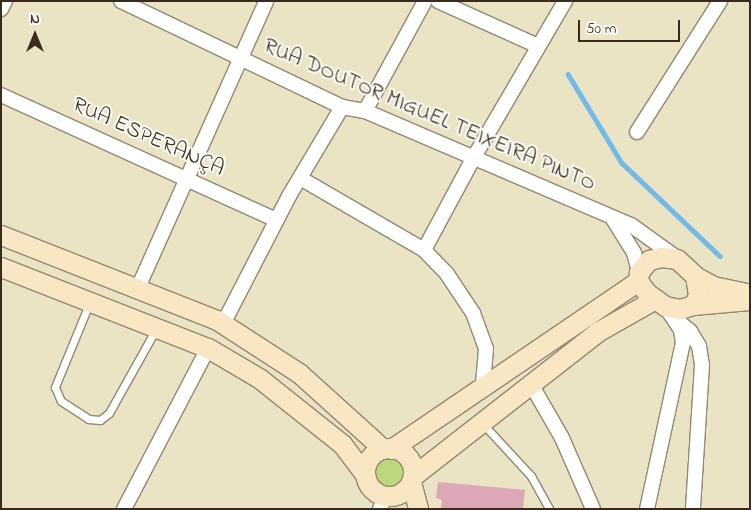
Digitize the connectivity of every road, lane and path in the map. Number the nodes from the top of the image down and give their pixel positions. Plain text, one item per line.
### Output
1 (5, 1) edge
2 (121, 1) edge
3 (266, 1) edge
4 (425, 1) edge
5 (438, 1) edge
6 (565, 1) edge
7 (720, 1) edge
8 (1, 10) edge
9 (538, 46) junction
10 (240, 58) junction
11 (1, 95) edge
12 (342, 107) junction
13 (365, 111) junction
14 (637, 132) dead end
15 (474, 157) junction
16 (300, 178) junction
17 (187, 180) junction
18 (612, 218) junction
19 (276, 220) junction
20 (1, 235) edge
21 (424, 250) junction
22 (677, 259) junction
23 (1, 267) edge
24 (638, 276) junction
25 (694, 276) junction
26 (136, 290) junction
27 (750, 294) edge
28 (750, 300) edge
29 (90, 301) junction
30 (693, 305) junction
31 (665, 308) junction
32 (223, 324) junction
33 (157, 328) junction
34 (208, 348) junction
35 (677, 378) junction
36 (531, 384) junction
37 (701, 385) junction
38 (483, 386) junction
39 (482, 422) junction
40 (387, 449) junction
41 (365, 476) junction
42 (412, 479) junction
43 (387, 502) edge
44 (124, 509) edge
45 (418, 509) edge
46 (548, 509) edge
47 (593, 509) edge
48 (647, 509) edge
49 (693, 509) edge

1 - 8 street
2 - 10 street, RUA DOUTOR MIGUEL TEIXEIRA PINTO
3 - 10 street
4 - 13 street
5 - 9 street
6 - 9 street
7 - 14 street
9 - 15 street
10 - 12 street, RUA DOUTOR MIGUEL TEIXEIRA PINTO
10 - 17 street
11 - 17 street, RUA ESPERANÇA
12 - 13 street, RUA DOUTOR MIGUEL TEIXEIRA PINTO
12 - 16 street
13 - 15 street, RUA DOUTOR MIGUEL TEIXEIRA PINTO
15 - 18 street, RUA DOUTOR MIGUEL TEIXEIRA PINTO
15 - 21 street
16 - 19 street
16 - 21 street
17 - 19 street, RUA ESPERANÇA
17 - 26 street
18 - 22 street, RUA DOUTOR MIGUEL TEIXEIRA PINTO
18 - 24 street, RUA DOUTOR MIGUEL TEIXEIRA PINTO
19 - 32 street
20 - 26 main road
21 - 38 street
22 - 24 main road
22 - 25 main road
23 - 29 main road
24 - 31 main road
24 - 38 main road
25 - 27 main road
25 - 30 main road
26 - 32 main road
28 - 30 main road
29 - 33 main road
29 - 33 lane
30 - 31 main road
31 - 35 street
31 - 36 main road
31 - 37 street
32 - 40 main road
33 - 34 main road
34 - 41 main road
34 - 44 street
35 - 37 street
35 - 48 street
36 - 39 main road
36 - 47 street
37 - 49 street
38 - 40 main road
39 - 42 main road
39 - 46 lane
40 - 41 main road
40 - 42 main road
41 - 43 main road
42 - 43 main road
42 - 45 main road

